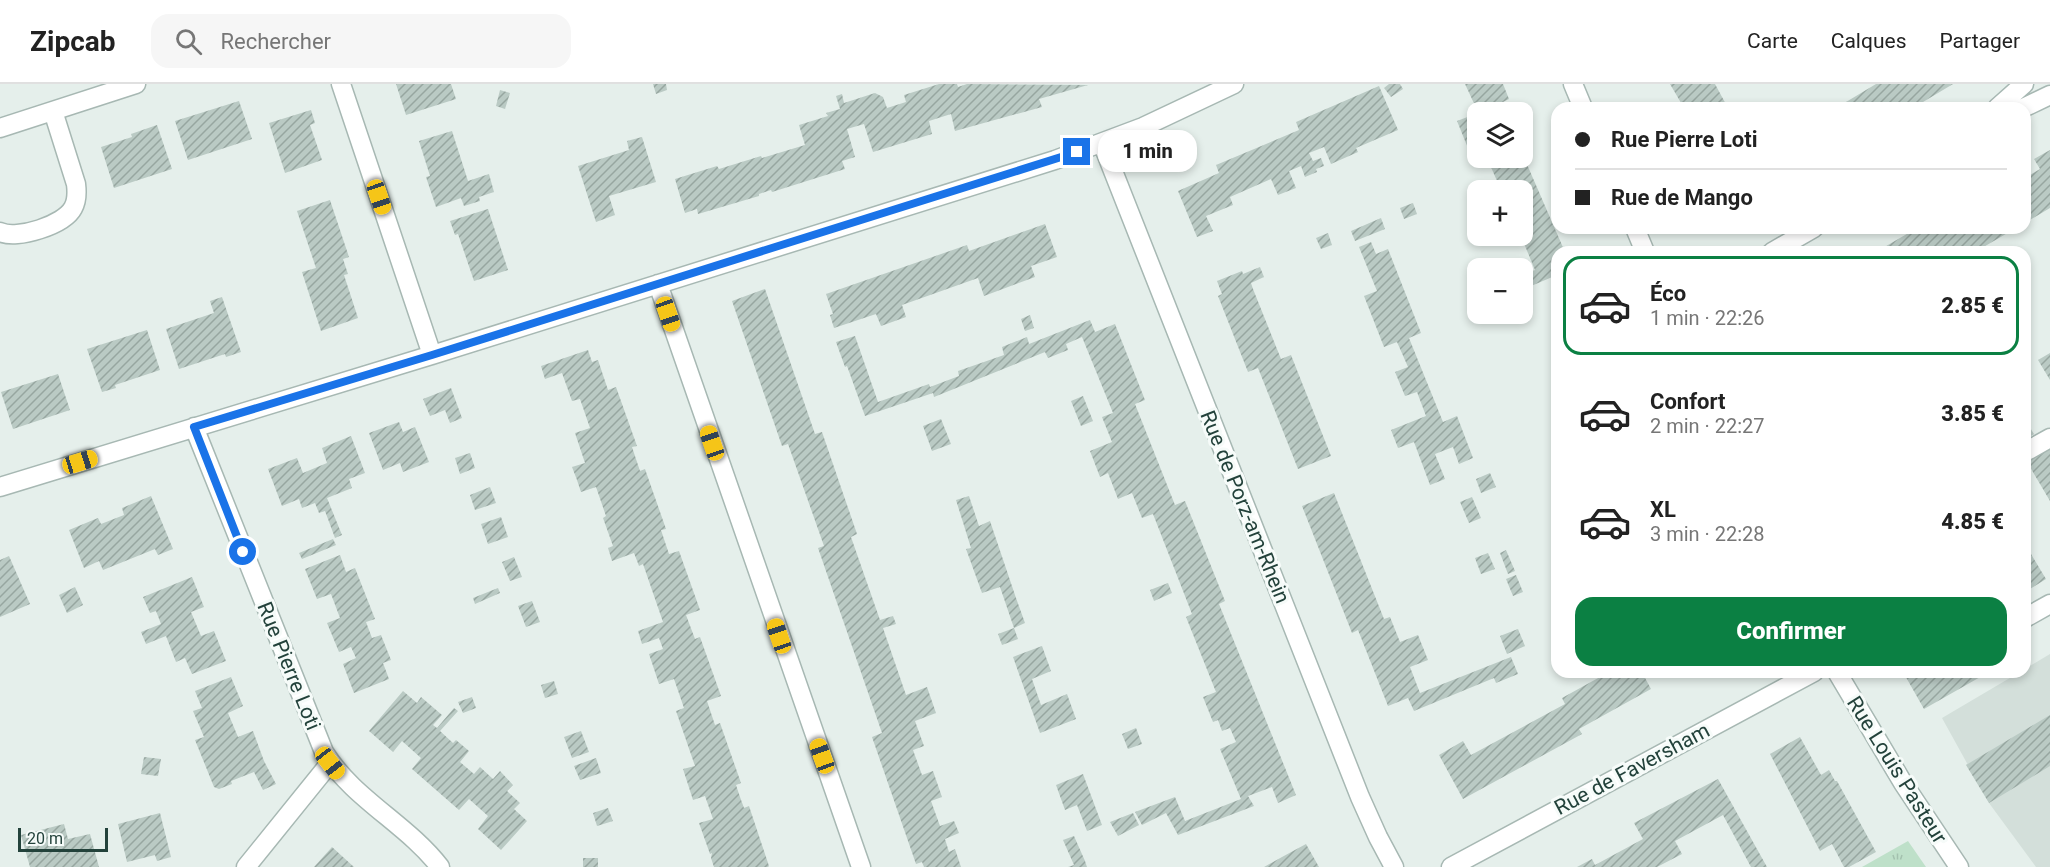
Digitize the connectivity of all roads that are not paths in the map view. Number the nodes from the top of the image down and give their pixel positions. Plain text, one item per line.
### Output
1 (136, 84) edge
2 (342, 84) edge
3 (1234, 84) edge
4 (1573, 84) edge
5 (2024, 84) edge
6 (2050, 95) edge
7 (1580, 102) edge
8 (2004, 102) edge
9 (2031, 104) edge
10 (53, 111) junction
11 (0, 128) edge
12 (1102, 143) junction
13 (0, 232) edge
14 (1804, 234) edge
15 (1782, 246) edge
16 (658, 284) junction
17 (432, 355) junction
18 (194, 427) junction
19 (2050, 438) edge
20 (2031, 449) edge
21 (0, 487) edge
22 (2050, 604) edge
23 (2031, 615) edge
24 (1803, 678) edge
25 (1841, 678) edge
26 (330, 763) junction
27 (246, 867) edge
28 (440, 867) edge
29 (861, 867) edge
30 (1394, 867) edge
31 (1451, 867) edge
32 (1959, 867) edge

1 - 10 street
2 - 17 street
3 - 12 street
4 - 7 street
5 - 8 street
6 - 9 street
10 - 11 street
10 - 13 street
12 - 16 street
12 - 30 street, Rue de Porz-am-Rhein
14 - 15 street
16 - 17 street
16 - 29 street
17 - 18 street
18 - 21 street
18 - 26 street, Rue Pierre Loti
19 - 20 street
22 - 23 street
24 - 31 street, Rue de Faversham
25 - 32 street, Rue Louis Pasteur
26 - 27 street
26 - 28 street, Rue Pierre Loti

